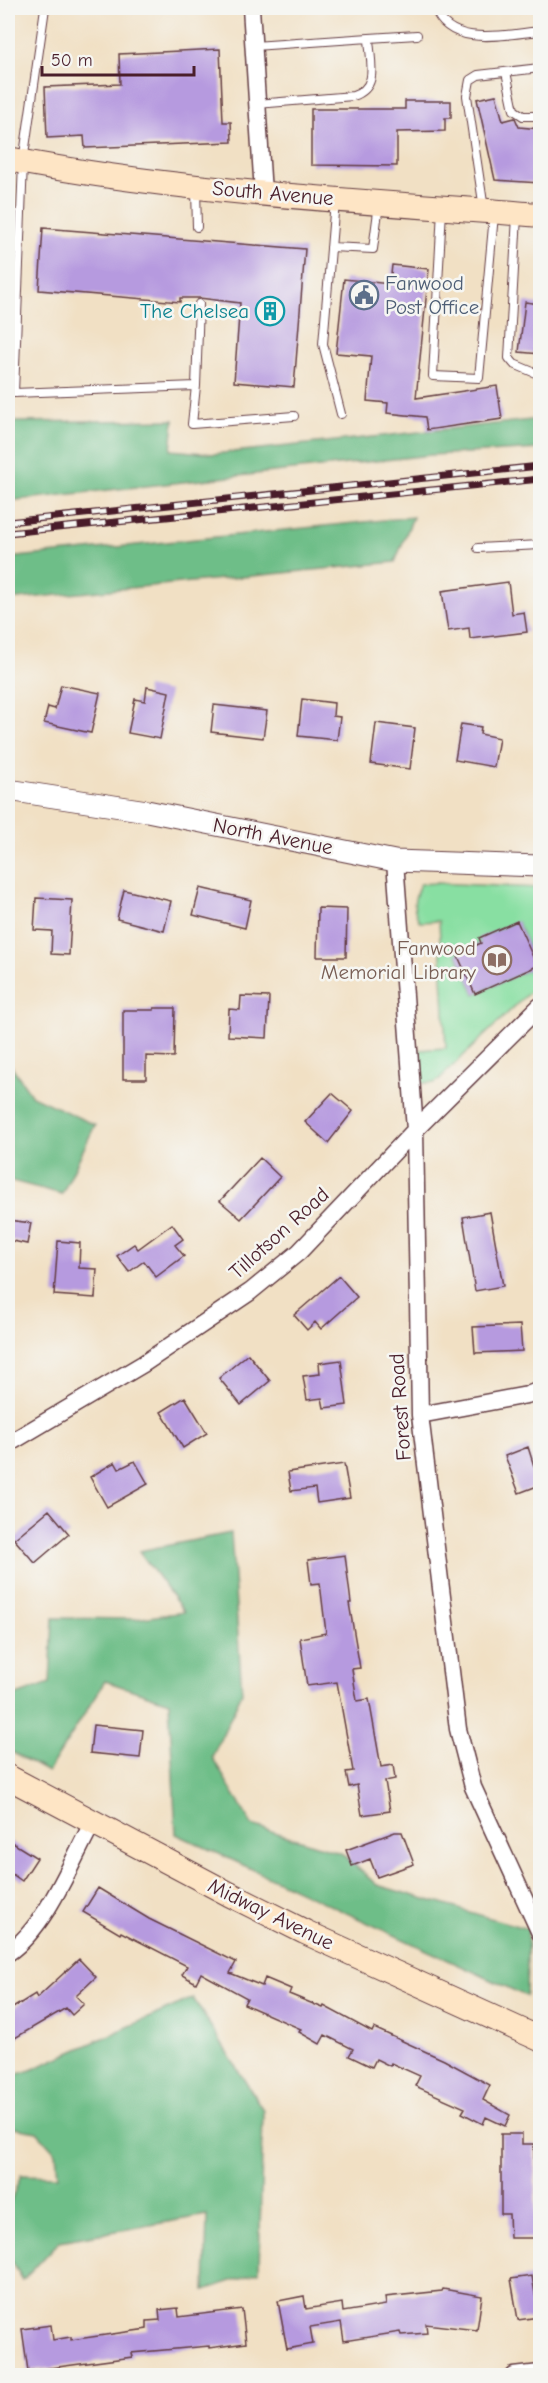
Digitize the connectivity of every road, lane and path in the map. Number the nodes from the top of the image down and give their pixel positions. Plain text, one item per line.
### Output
1 (45, 8) edge
2 (251, 8) edge
3 (435, 8) edge
4 (540, 31) edge
5 (417, 35) dead end
6 (369, 38) junction
7 (254, 46) junction
8 (540, 68) edge
9 (506, 72) junction
10 (257, 104) junction
11 (540, 116) edge
12 (15, 161) edge
13 (196, 187) junction
14 (263, 193) junction
15 (335, 199) junction
16 (380, 202) junction
17 (442, 207) junction
18 (509, 212) edge
19 (197, 227) dead end
20 (331, 247) junction
21 (199, 304) dead end
22 (540, 375) edge
23 (196, 386) junction
24 (11, 394) edge
25 (341, 414) dead end
26 (294, 416) dead end
27 (540, 545) edge
28 (478, 548) dead end
29 (8, 790) edge
30 (395, 861) junction
31 (540, 866) edge
32 (540, 1006) edge
33 (415, 1130) junction
34 (540, 1390) edge
35 (420, 1415) junction
36 (8, 1444) edge
37 (8, 1777) edge
38 (93, 1822) junction
39 (540, 1933) edge
40 (8, 1953) edge
41 (540, 2039) edge
42 (540, 2373) edge
43 (514, 2376) edge

1 - 12 lane
2 - 7 street
3 - 4 lane
5 - 6 lane
6 - 7 lane
6 - 10 lane
7 - 10 street
8 - 9 lane
9 - 11 lane
9 - 18 lane
10 - 14 street
12 - 13 main road, South Avenue
12 - 24 lane
13 - 14 main road, South Avenue
13 - 19 lane
14 - 15 main road, South Avenue
15 - 16 main road, South Avenue
15 - 20 lane
16 - 17 main road, South Avenue
16 - 20 lane
17 - 18 main road, South Avenue
17 - 18 lane
18 - 22 lane
20 - 25 lane
21 - 23 lane
23 - 24 lane
23 - 26 lane
27 - 28 lane
29 - 30 street, North Avenue
30 - 31 street, North Avenue
30 - 33 street, Forest Road
32 - 33 street, Tillotson Road
33 - 35 street, Forest Road
33 - 36 street, Tillotson Road
34 - 35 street
35 - 39 street, Forest Road
37 - 38 main road, Midway Avenue
38 - 40 street
38 - 41 main road, Midway Avenue
42 - 43 street

